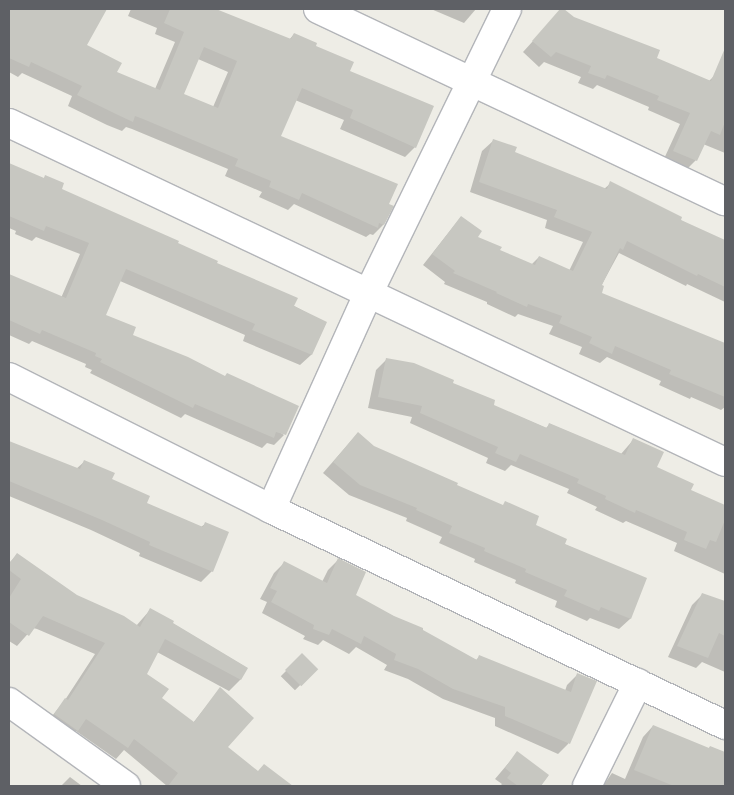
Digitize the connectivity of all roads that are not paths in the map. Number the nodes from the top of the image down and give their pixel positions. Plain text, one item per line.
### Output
1 (318, 9) edge
2 (507, 9) edge
3 (472, 82) junction
4 (9, 123) edge
5 (725, 202) edge
6 (368, 294) junction
7 (9, 377) edge
8 (725, 462) edge
9 (271, 508) junction
10 (638, 683) junction
11 (9, 702) edge
12 (725, 725) edge
13 (126, 786) edge
14 (587, 786) edge

1 - 3 street
2 - 3 street
3 - 5 street
3 - 6 street
4 - 6 street
6 - 8 street
6 - 9 street
7 - 9 street
9 - 10 street
10 - 12 street
10 - 14 street
11 - 13 street

